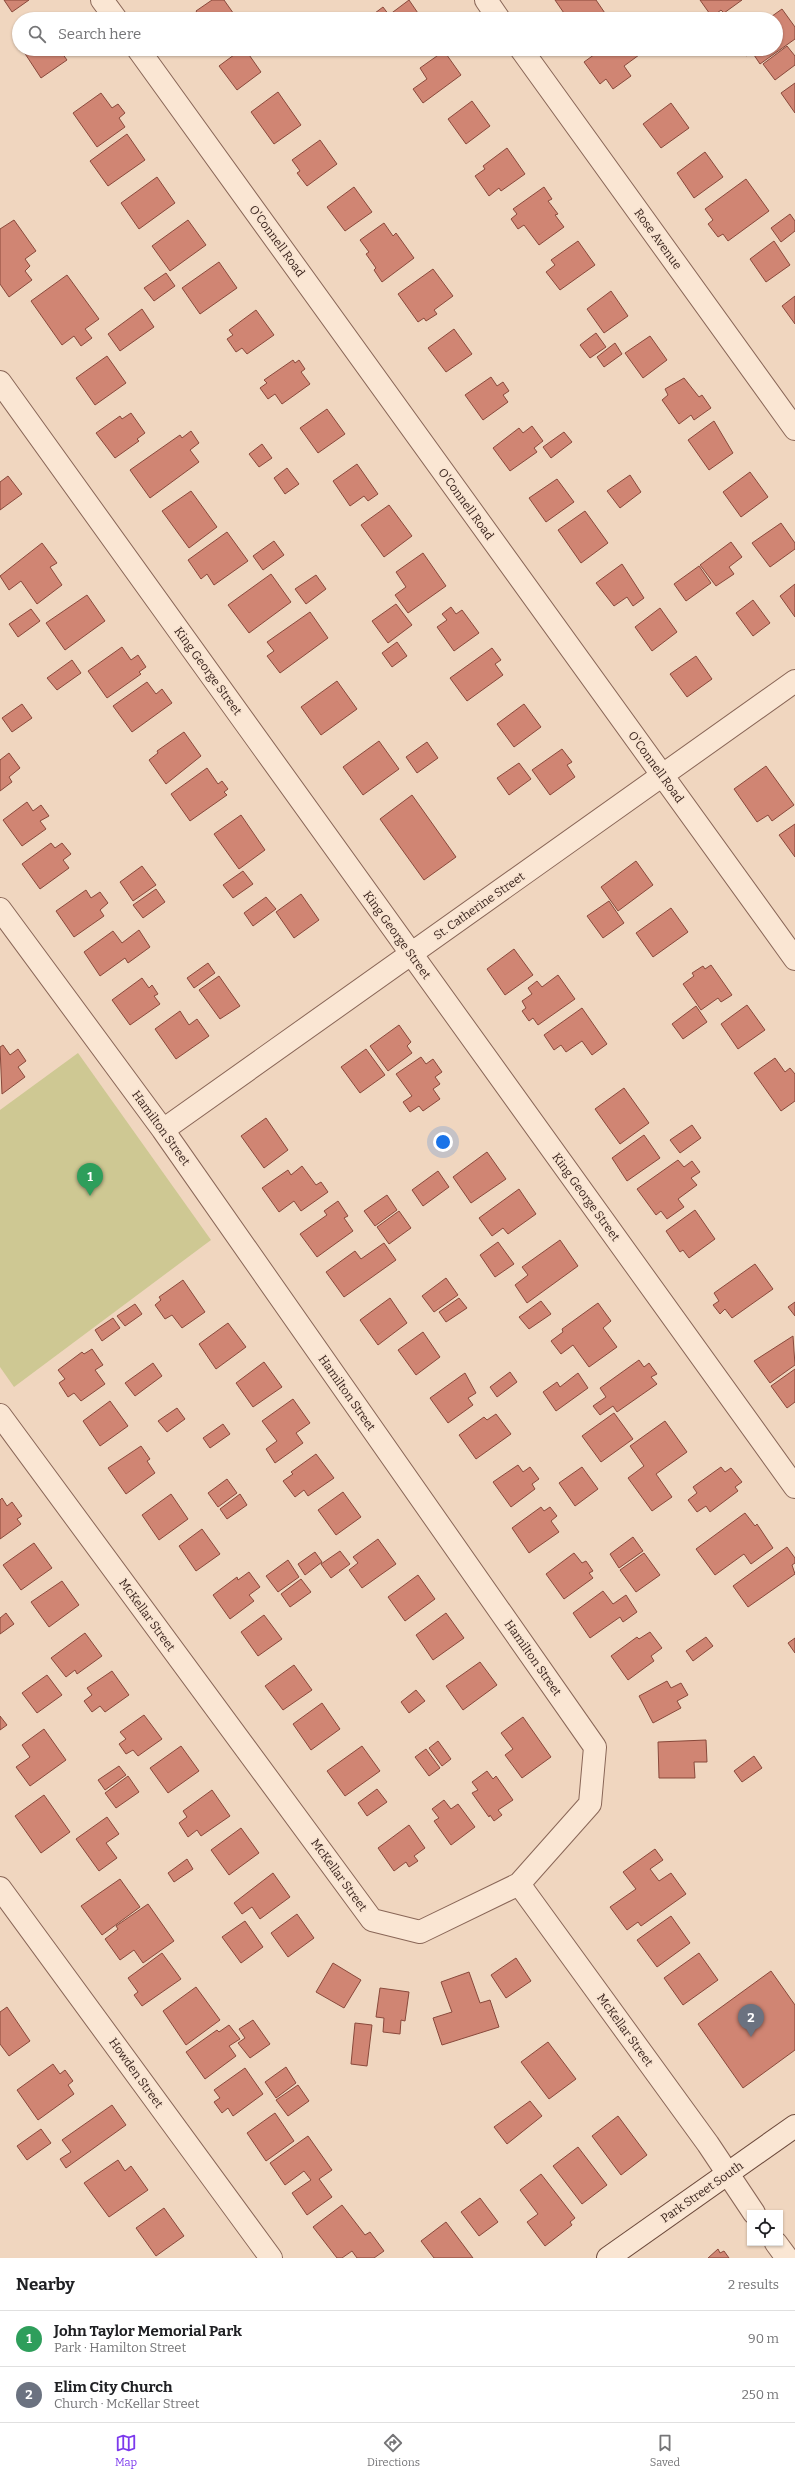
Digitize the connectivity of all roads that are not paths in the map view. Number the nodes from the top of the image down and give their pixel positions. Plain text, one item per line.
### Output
1 (102, 0) edge
2 (486, 0) edge
3 (111, 12) edge
4 (495, 12) edge
5 (143, 56) edge
6 (526, 56) edge
7 (0, 382) edge
8 (795, 429) edge
9 (795, 681) edge
10 (663, 777) junction
11 (0, 909) edge
12 (411, 954) junction
13 (795, 959) edge
14 (163, 1130) junction
15 (0, 1415) edge
16 (795, 1487) edge
17 (519, 1884) junction
18 (0, 1888) edge
19 (795, 2126) edge
20 (727, 2175) junction
21 (752, 2210) edge
22 (778, 2246) edge
23 (271, 2258) edge
24 (608, 2258) edge
25 (786, 2258) edge

1 - 3 street
2 - 4 street
5 - 10 street, O'Connell Road
6 - 8 street, Rose Avenue
7 - 12 street, King George Street
9 - 10 street, St. Catherine Street
10 - 12 street, St. Catherine Street
10 - 13 street, O'Connell Road
11 - 14 street, Hamilton Street
12 - 14 street, St. Catherine Street
12 - 16 street, King George Street
14 - 17 street, Hamilton Street
15 - 17 street, McKellar Street
17 - 20 street, McKellar Street
18 - 23 street, Howden Street
19 - 20 street, Park Street South
20 - 21 street, McKellar Street
20 - 24 street, Park Street South
22 - 25 street

